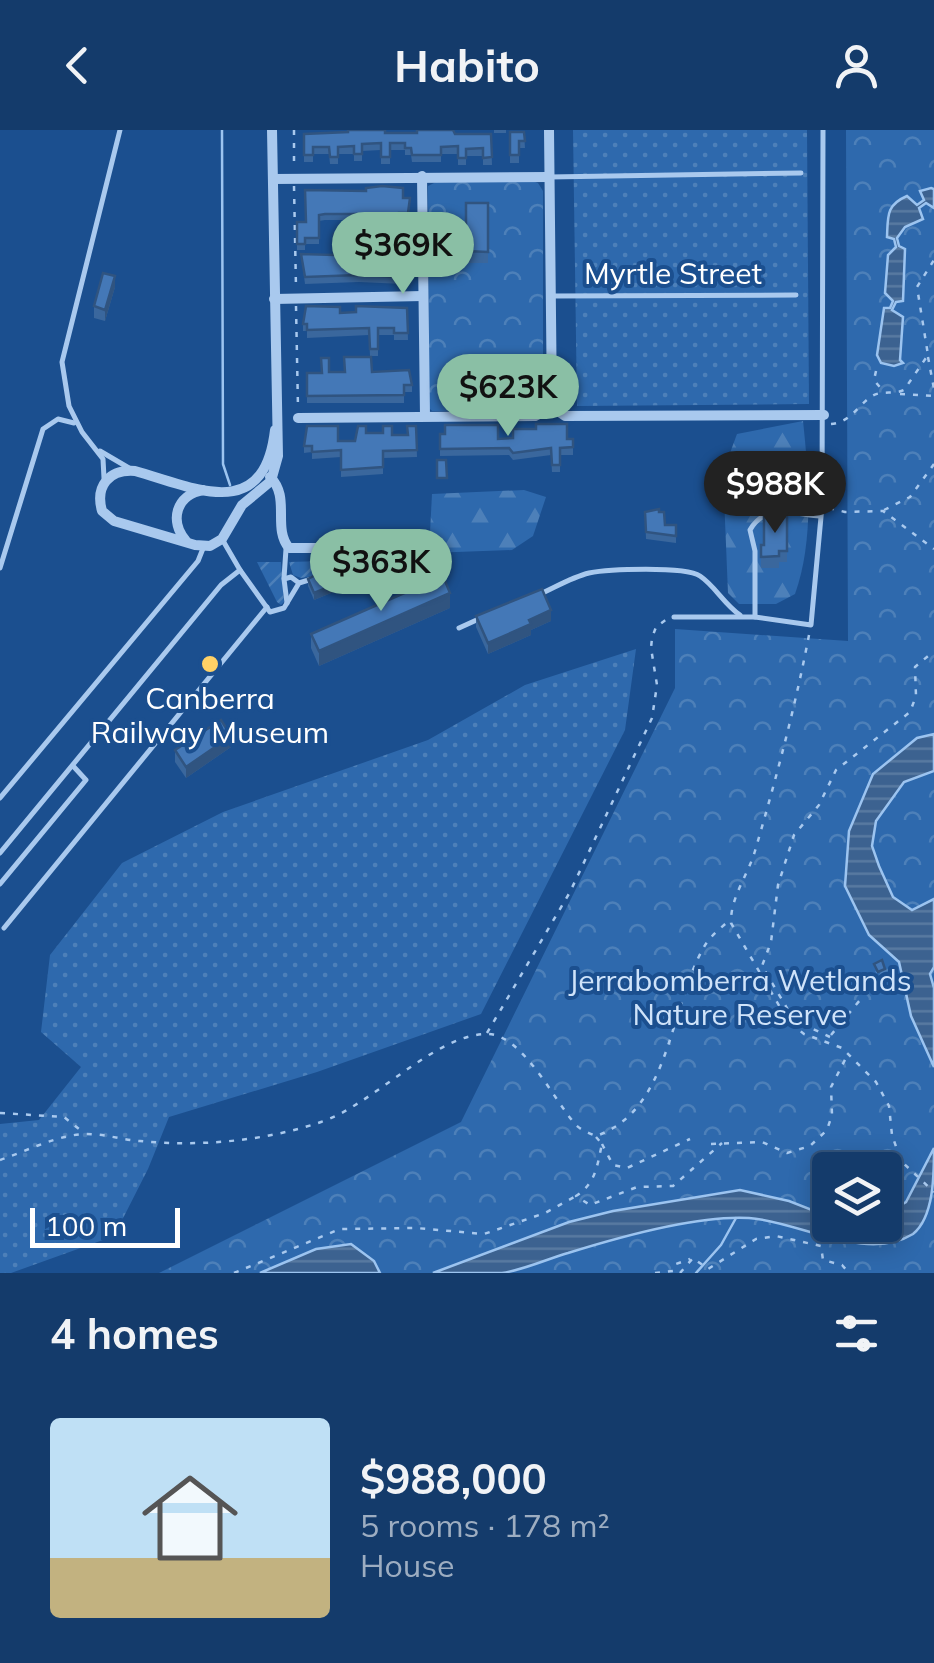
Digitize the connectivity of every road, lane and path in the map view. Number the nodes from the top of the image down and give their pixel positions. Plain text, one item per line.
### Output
1 (120, 130) edge
2 (272, 130) edge
3 (294, 130) edge
4 (549, 130) edge
5 (823, 130) edge
6 (801, 173) dead end
7 (422, 176) junction
8 (549, 177) junction
9 (294, 179) junction
10 (273, 180) junction
11 (934, 260) edge
12 (796, 295) dead end
13 (423, 296) junction
14 (550, 296) junction
15 (274, 298) junction
16 (296, 298) junction
17 (928, 355) junction
18 (876, 371) dead end
19 (934, 389) edge
20 (883, 393) junction
21 (898, 394) junction
22 (934, 396) edge
23 (552, 407) junction
24 (424, 416) junction
25 (298, 418) joint
26 (824, 420) junction
27 (79, 428) junction
28 (275, 430) junction
29 (90, 443) junction
30 (934, 464) edge
31 (262, 470) junction
32 (135, 471) junction
33 (272, 478) junction
34 (100, 489) junction
35 (211, 492) junction
36 (822, 506) junction
37 (883, 511) junction
38 (822, 516) junction
39 (226, 534) junction
40 (191, 544) junction
41 (204, 546) junction
42 (287, 546) junction
43 (421, 548) dead end
44 (934, 549) edge
45 (0, 568) edge
46 (240, 570) junction
47 (313, 578) edge
48 (284, 579) junction
49 (300, 583) junction
50 (524, 601) edge
51 (287, 603) junction
52 (268, 610) junction
53 (491, 614) edge
54 (674, 616) joint
55 (742, 616) junction
56 (755, 616) junction
57 (274, 622) dead end
58 (811, 625) junction
59 (458, 628) dead end
60 (934, 651) edge
61 (74, 766) junction
62 (0, 798) edge
63 (0, 853) edge
64 (0, 884) edge
65 (731, 919) junction
66 (4, 928) dead end
67 (876, 972) edge
68 (486, 1034) junction
69 (829, 1039) junction
70 (848, 1053) junction
71 (0, 1113) edge
72 (85, 1134) junction
73 (596, 1136) junction
74 (690, 1139) dead end
75 (722, 1143) junction
76 (602, 1144) junction
77 (710, 1144) dead end
78 (0, 1160) edge
79 (934, 1192) edge
80 (576, 1196) junction
81 (690, 1259) junction
82 (234, 1273) edge
83 (655, 1273) edge
84 (680, 1273) edge
85 (849, 1273) edge

1 - 27 lane
2 - 10 street
3 - 9 path
4 - 8 street
5 - 26 lane
6 - 8 lane
7 - 8 street
7 - 9 street
7 - 13 street
8 - 14 street
9 - 10 street
9 - 16 path
10 - 15 street
11 - 17 path
12 - 14 lane, Myrtle Street
13 - 16 street
13 - 24 street
14 - 23 street
15 - 16 street
15 - 28 street
16 - 25 path
17 - 19 path
17 - 21 path
18 - 20 path
20 - 21 path
20 - 26 path
21 - 22 path
23 - 24 street
23 - 26 street
24 - 25 street
26 - 36 lane
27 - 29 lane
27 - 45 lane
28 - 31 street
28 - 33 street
29 - 32 lane
29 - 34 lane
30 - 37 path
31 - 33 street
31 - 35 street
32 - 34 street
32 - 35 street
33 - 39 street
33 - 42 street
34 - 40 street
35 - 39 street
35 - 40 street
36 - 37 path
36 - 38 lane
37 - 44 path
38 - 56 lane
38 - 58 lane
39 - 41 street
39 - 46 lane
40 - 41 street
41 - 62 lane
42 - 43 street
42 - 48 lane
46 - 52 lane
46 - 61 lane
47 - 49 lane
48 - 49 lane
48 - 51 lane
49 - 51 lane
50 - 55 lane
51 - 52 lane
52 - 57 lane
52 - 66 lane
53 - 59 lane
54 - 55 lane
54 - 68 path
55 - 56 lane
56 - 58 lane
58 - 65 path
60 - 69 path
61 - 63 lane
61 - 64 lane
65 - 69 path
65 - 73 path
67 - 69 path
68 - 72 path
68 - 73 path
69 - 70 path
70 - 75 path
70 - 79 path
71 - 72 path
72 - 78 path
73 - 76 path
74 - 76 path
75 - 77 path
75 - 80 path
76 - 80 path
80 - 82 path
81 - 83 path
81 - 84 path
81 - 85 path

